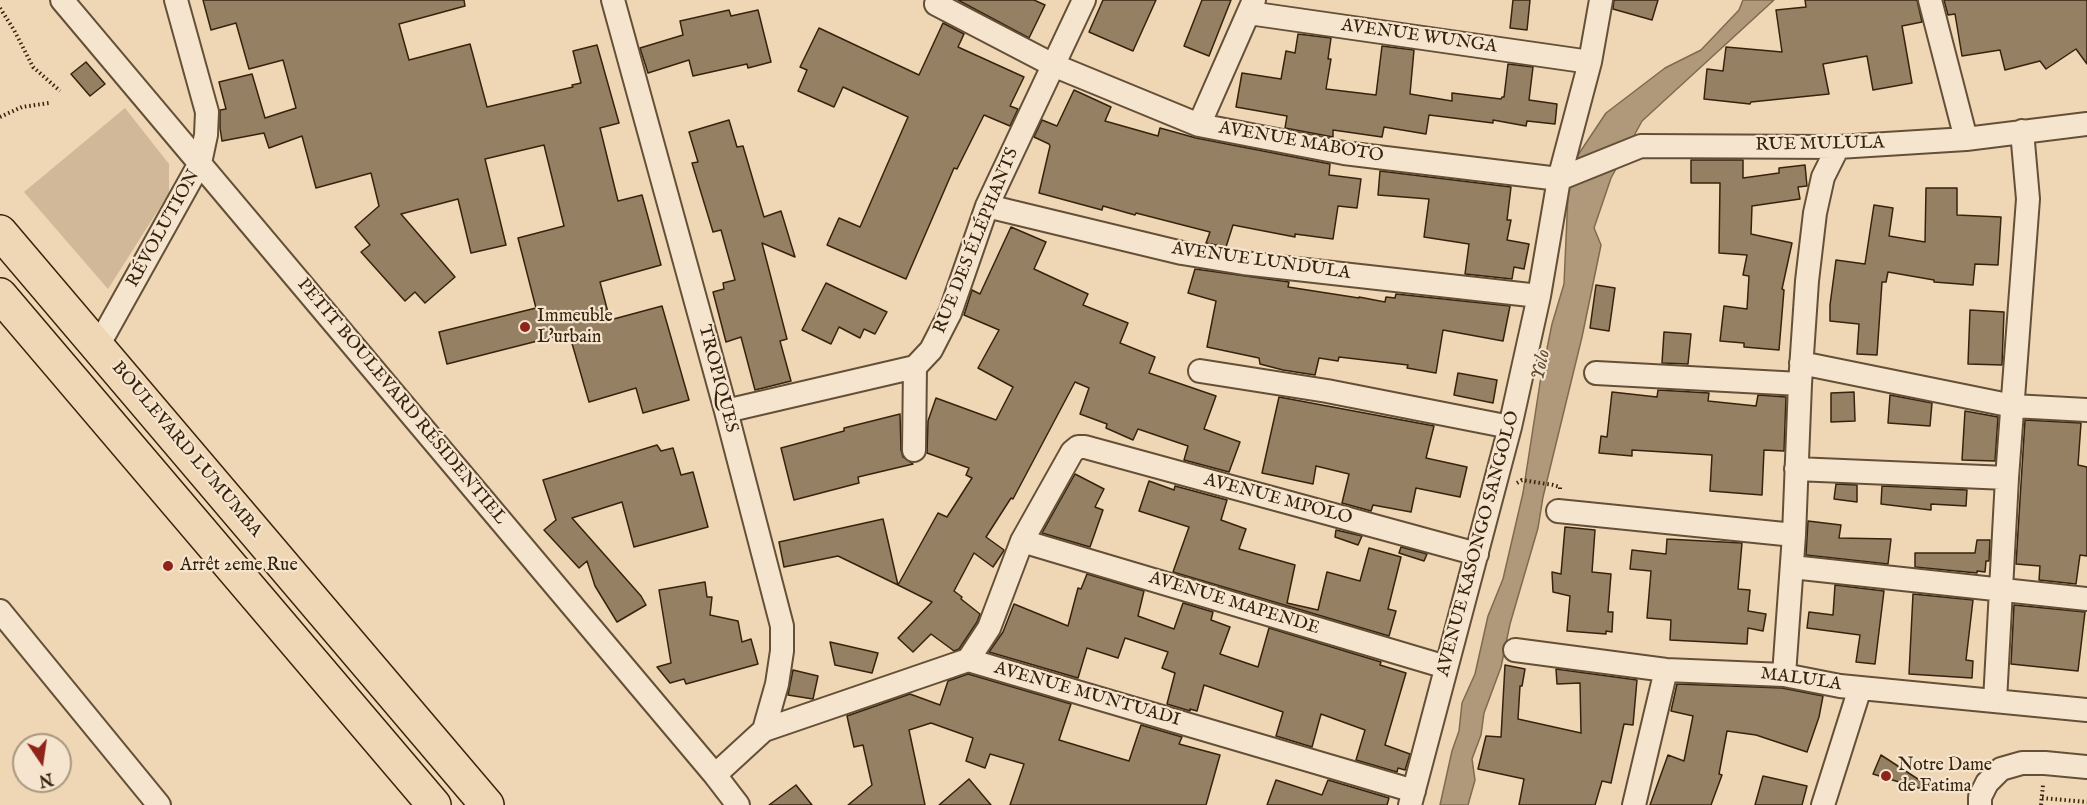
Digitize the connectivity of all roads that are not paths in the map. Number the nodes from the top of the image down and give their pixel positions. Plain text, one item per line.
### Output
1 (62, 0) edge
2 (176, 0) edge
3 (612, 0) edge
4 (1084, 0) edge
5 (1601, 0) edge
6 (1930, 0) edge
7 (936, 4) dead end
8 (1251, 6) edge
9 (1590, 62) junction
10 (1053, 65) junction
11 (1198, 124) junction
12 (2087, 124) edge
13 (2022, 131) junction
14 (1966, 139) junction
15 (1838, 147) junction
16 (200, 164) junction
17 (1559, 178) junction
18 (987, 206) junction
19 (0, 232) edge
20 (0, 295) edge
21 (1539, 296) junction
22 (98, 346) junction
23 (915, 367) junction
24 (1200, 371) dead end
25 (1596, 373) dead end
26 (1800, 374) junction
27 (2013, 406) junction
28 (2087, 410) edge
29 (726, 411) junction
30 (1510, 427) junction
31 (914, 450) dead end
32 (1796, 469) junction
33 (2007, 478) junction
34 (1558, 511) dead end
35 (1794, 535) junction
36 (1022, 541) junction
37 (1477, 554) junction
38 (1792, 567) junction
39 (2002, 589) junction
40 (2087, 599) edge
41 (0, 611) edge
42 (1515, 650) dead end
43 (968, 660) junction
44 (1446, 667) junction
45 (1666, 670) junction
46 (1784, 675) junction
47 (1860, 688) junction
48 (1995, 701) junction
49 (2087, 710) edge
50 (764, 730) junction
51 (2087, 767) edge
52 (715, 776) junction
53 (1412, 798) edge
54 (159, 805) edge
55 (434, 805) edge
56 (488, 805) edge
57 (738, 805) edge
58 (1634, 805) edge
59 (1823, 805) edge
60 (1980, 805) edge

1 - 16 street, PETIT BOULEVARD RÉSIDENTIEL
2 - 16 street, RÉVOLUTION
3 - 29 street, TROPIQUES
4 - 10 street, RUE DES ÉLÉPHANTS
5 - 9 street, AVENUE KASONGO SANGOLO
6 - 14 street
7 - 10 street, AVENUE MABOTO
8 - 9 street, AVENUE WUNGA
8 - 11 street
9 - 17 street, AVENUE KASONGO SANGOLO
10 - 11 street, AVENUE MABOTO
10 - 18 street, RUE DES ÉLÉPHANTS
11 - 17 street, AVENUE MABOTO
12 - 13 street, RUE MULULA
13 - 14 street, RUE MULULA
13 - 27 street
14 - 15 street, RUE MULULA
15 - 17 street, RUE MULULA
15 - 26 street
16 - 22 street, RÉVOLUTION
16 - 52 street, PETIT BOULEVARD RÉSIDENTIEL
17 - 21 street, AVENUE KASONGO SANGOLO
18 - 21 street, AVENUE LUNDULA
18 - 23 street, RUE DES ÉLÉPHANTS
19 - 22 highway, BOULEVARD LUMUMBA
20 - 55 highway
21 - 30 street, AVENUE KASONGO SANGOLO
22 - 56 highway, BOULEVARD LUMUMBA
23 - 29 street
23 - 31 street
24 - 30 street
25 - 26 street
26 - 27 street
26 - 32 street
27 - 28 street
27 - 33 street
29 - 50 street, TROPIQUES
30 - 37 street, AVENUE KASONGO SANGOLO
32 - 33 street
32 - 35 street
33 - 39 street
34 - 35 street
35 - 38 street
36 - 37 street, AVENUE MPOLO
36 - 43 street
36 - 44 street, AVENUE MAPENDE
37 - 44 street, AVENUE KASONGO SANGOLO
38 - 39 street
38 - 46 street
39 - 40 street
39 - 48 street
41 - 54 street
42 - 45 street, MALULA
43 - 50 street
43 - 53 street, AVENUE MUNTUADI
44 - 53 street, AVENUE KASONGO SANGOLO
45 - 46 street, MALULA
45 - 58 street
46 - 47 street, MALULA
47 - 48 street, MALULA
47 - 59 street
48 - 49 street, MALULA
50 - 52 street
51 - 60 street
52 - 57 street, PETIT BOULEVARD RÉSIDENTIEL

